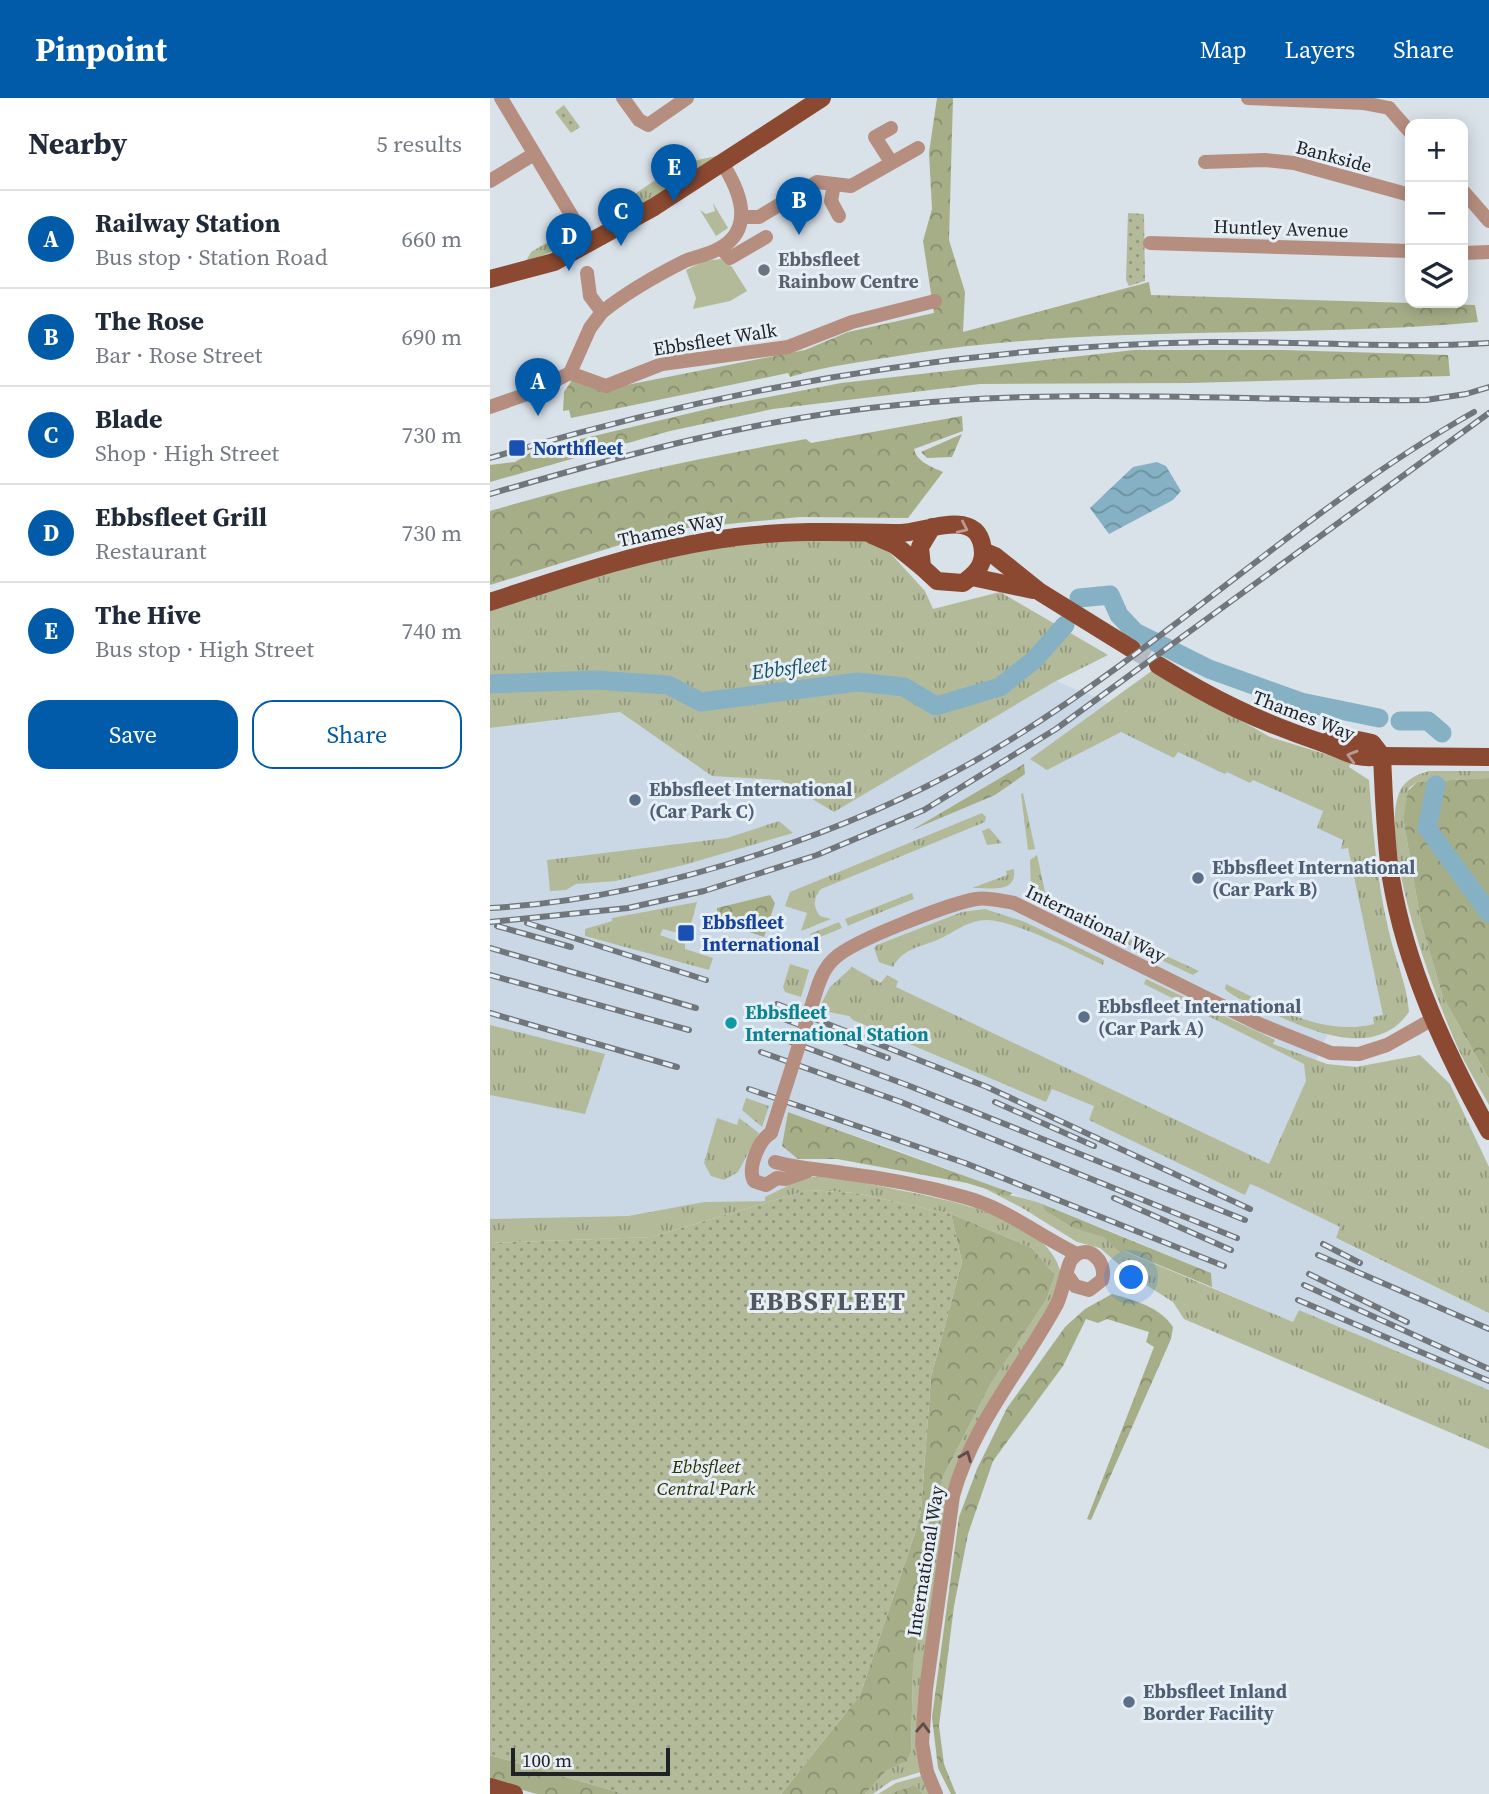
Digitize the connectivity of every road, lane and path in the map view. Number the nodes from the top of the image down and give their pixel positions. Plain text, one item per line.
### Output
1 (501, 98) edge
2 (623, 98) edge
3 (687, 98) edge
4 (822, 98) edge
5 (1248, 98) edge
6 (1392, 103) edge
7 (1405, 124) edge
8 (891, 128) dead end
9 (918, 148) dead end
10 (534, 154) junction
11 (891, 162) junction
12 (1205, 162) dead end
13 (722, 163) junction
14 (490, 181) edge
15 (834, 184) junction
16 (1405, 194) edge
17 (1468, 197) edge
18 (839, 216) dead end
19 (741, 217) junction
20 (1489, 221) edge
21 (766, 237) dead end
22 (588, 243) junction
23 (1150, 243) dead end
24 (721, 248) junction
25 (1405, 251) edge
26 (1489, 252) edge
27 (1468, 253) edge
28 (587, 273) dead end
29 (490, 279) edge
30 (935, 301) dead end
31 (602, 312) junction
32 (570, 373) junction
33 (490, 407) edge
34 (932, 527) junction
35 (866, 532) junction
36 (983, 551) junction
37 (922, 567) junction
38 (972, 577) junction
39 (1040, 592) junction
40 (490, 602) edge
41 (1132, 649) tunnel mouth
42 (1158, 665) tunnel mouth
43 (1382, 756) junction
44 (1489, 757) edge
45 (1433, 1019) junction
46 (1489, 1131) edge
47 (771, 1133) junction
48 (773, 1161) junction
49 (752, 1165) junction
50 (808, 1171) junction
51 (777, 1178) junction
52 (1048, 1240) junction
53 (1077, 1254) junction
54 (1068, 1272) junction
55 (490, 1787) edge
56 (514, 1794) edge
57 (936, 1794) edge

1 - 10 street
2 - 3 street
4 - 13 main road
5 - 6 street
6 - 7 street
8 - 11 street
9 - 11 street
10 - 14 street
10 - 22 street
11 - 15 street
12 - 16 street, Bankside
13 - 19 street
13 - 22 main road
15 - 18 street
15 - 19 street
17 - 20 street
19 - 24 street
21 - 24 street
22 - 29 main road
23 - 25 street, Huntley Avenue
24 - 31 street
26 - 27 street
28 - 31 street
30 - 32 street, Ebbsfleet Walk
31 - 32 street
32 - 33 street
34 - 35 main road, Thames Way
34 -> 36 main road
34 - 37 main road
35 - 37 main road, Thames Way
35 - 40 main road, Thames Way
36 - 38 main road
36 - 39 main road
37 - 38 main road
38 - 39 main road
39 - 41 main road
42 - 43 main road, Thames Way
43 - 44 main road
43 - 45 main road
45 - 46 main road
45 - 47 street, International Way, bridge
47 - 48 street, International Way
47 - 49 street, International Way
48 - 49 street
48 - 50 street
48 - 51 street, International Way
49 - 51 street
50 - 51 street
50 - 52 street
52 - 53 street
52 - 54 street
53 - 54 street, International Way
53 - 54 street
57 -> 54 street, International Way
55 - 56 main road

